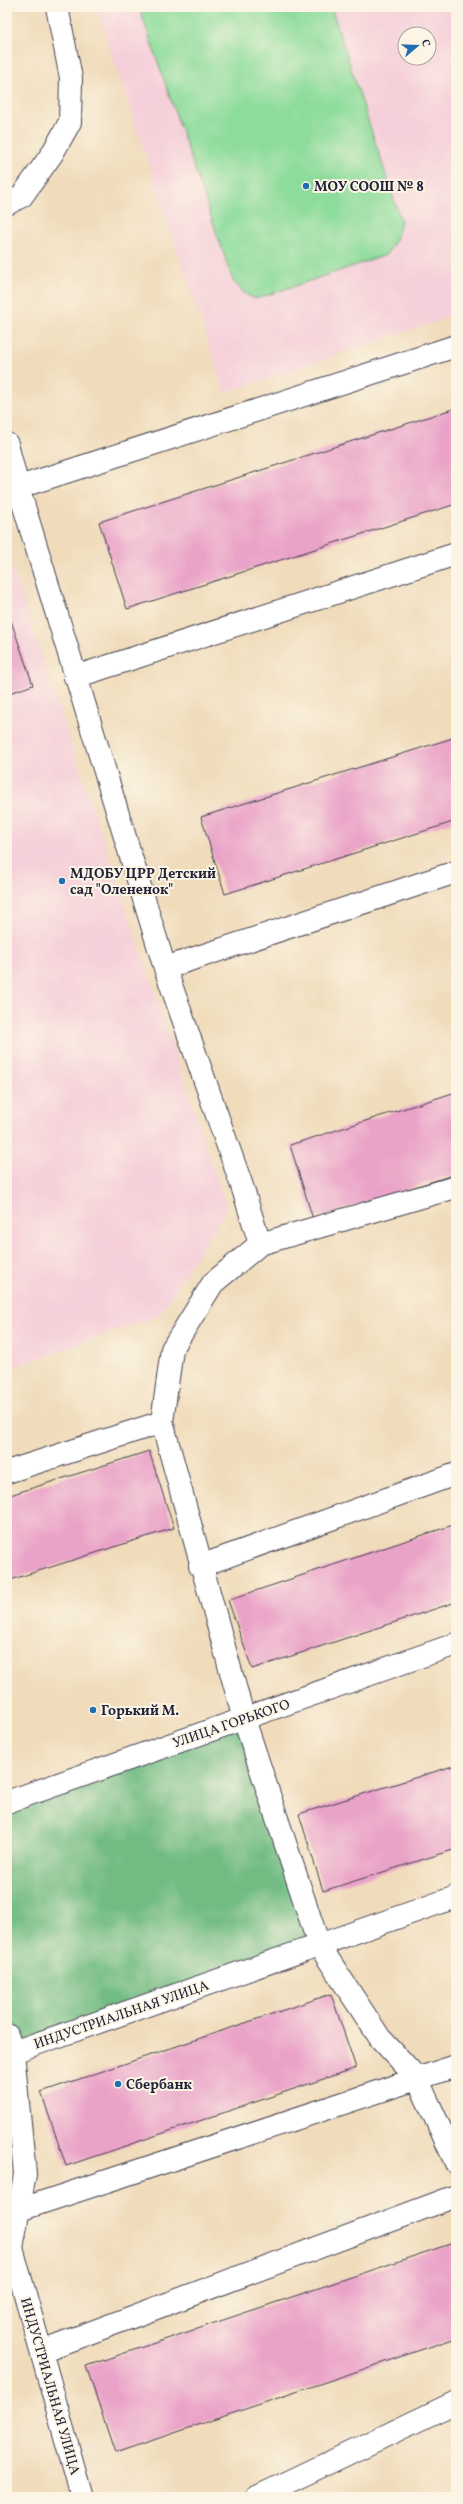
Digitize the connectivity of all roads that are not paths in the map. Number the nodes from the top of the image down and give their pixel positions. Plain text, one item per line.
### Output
1 (57, 7) edge
2 (7, 204) edge
3 (456, 346) edge
4 (7, 444) edge
5 (12, 489) edge
6 (456, 554) edge
7 (75, 677) junction
8 (456, 872) edge
9 (165, 968) junction
10 (456, 1187) edge
11 (260, 1244) junction
12 (162, 1422) junction
13 (7, 1472) edge
14 (456, 1474) edge
15 (200, 1566) junction
16 (456, 1644) edge
17 (244, 1718) junction
18 (7, 1802) edge
19 (456, 1896) edge
20 (319, 1945) junction
21 (10, 2043) edge
22 (456, 2066) edge
23 (417, 2078) junction
24 (456, 2162) edge
25 (456, 2196) edge
26 (19, 2210) junction
27 (41, 2351) junction
28 (456, 2402) edge
29 (82, 2497) edge
30 (257, 2497) edge

1 - 2 street
3 - 5 street
4 - 5 street
5 - 7 street
6 - 7 street
7 - 9 street
8 - 9 street
9 - 11 street
10 - 11 street
11 - 12 street
12 - 13 street
12 - 15 street
14 - 15 street
15 - 17 street
16 - 17 street, УЛИЦА ГОРЬКОГО
17 - 18 street, УЛИЦА ГОРЬКОГО
17 - 20 street
19 - 20 street, ИНДУСТРИАЛЬНАЯ УЛИЦА
20 - 21 street, ИНДУСТРИАЛЬНАЯ УЛИЦА
20 - 23 street
21 - 26 street, ИНДУСТРИАЛЬНАЯ УЛИЦА
22 - 23 street
23 - 24 street
23 - 26 street
25 - 27 street
26 - 27 street, ИНДУСТРИАЛЬНАЯ УЛИЦА
27 - 29 street, ИНДУСТРИАЛЬНАЯ УЛИЦА
28 - 30 street

